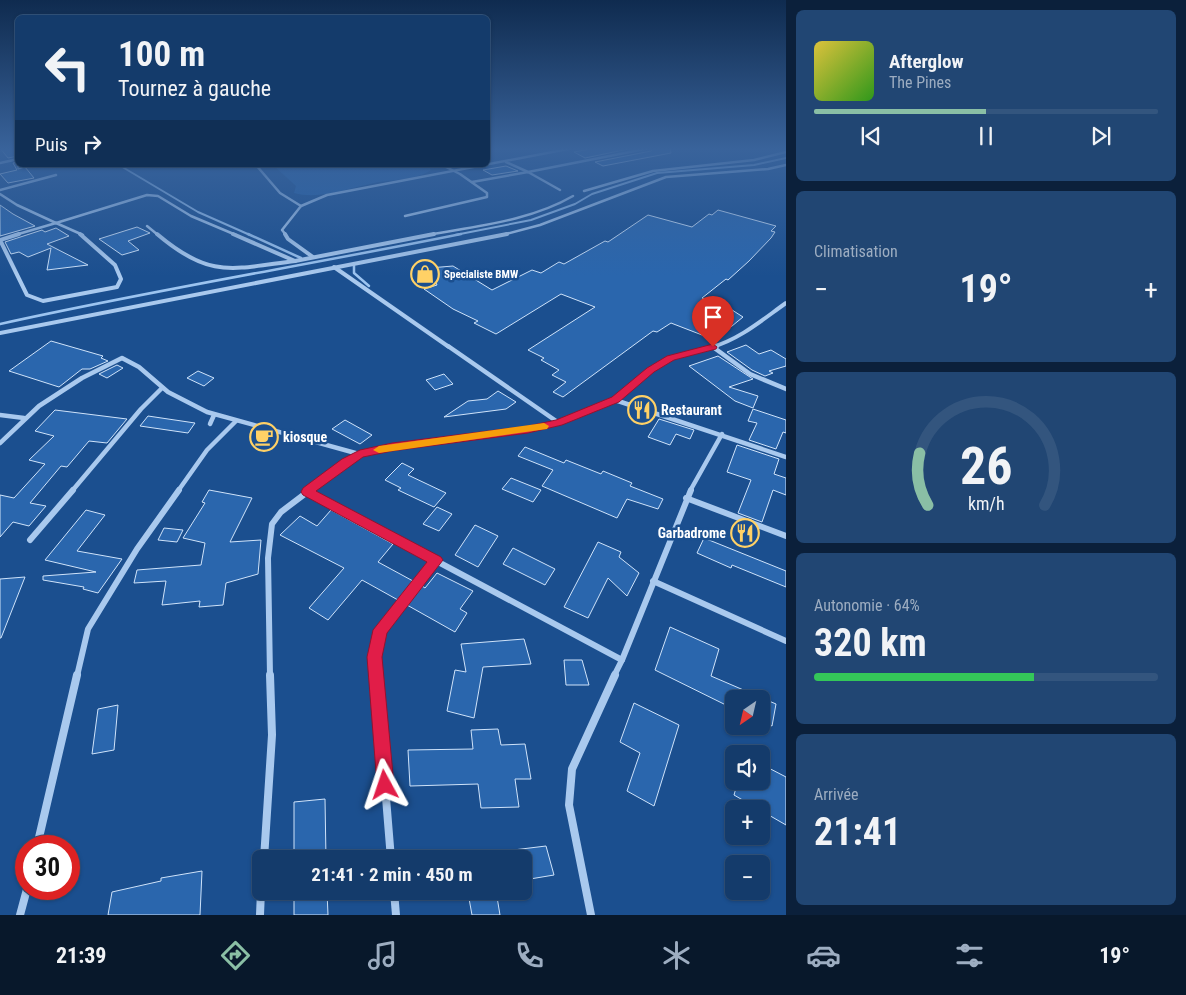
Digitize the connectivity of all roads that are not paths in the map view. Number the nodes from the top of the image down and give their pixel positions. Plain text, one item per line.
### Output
1 (278, 191) edge
2 (354, 191) edge
3 (484, 191) edge
4 (630, 191) edge
5 (0, 192) edge
6 (573, 196) dead end
7 (301, 206) junction
8 (405, 216) dead end
9 (57, 222) junction
10 (147, 226) dead end
11 (313, 257) junction
12 (295, 261) junction
13 (334, 267) junction
14 (786, 303) edge
15 (0, 333) edge
16 (713, 347) junction
17 (162, 388) junction
18 (786, 389) edge
19 (615, 400) junction
20 (0, 415) edge
21 (214, 415) junction
22 (24, 418) junction
23 (236, 421) junction
24 (559, 423) junction
25 (210, 424) dead end
26 (722, 434) junction
27 (0, 443) edge
28 (360, 454) junction
29 (786, 457) edge
30 (307, 492) junction
31 (686, 498) junction
32 (786, 536) edge
33 (30, 540) dead end
34 (436, 560) junction
35 (653, 581) junction
36 (786, 641) edge
37 (622, 660) junction
38 (40, 835) edge
39 (265, 850) edge
40 (390, 850) edge
41 (24, 900) edge
42 (261, 900) edge
43 (395, 900) edge
44 (20, 915) edge
45 (260, 915) edge
46 (396, 915) edge
47 (591, 915) edge

1 - 7 street
2 - 7 street
3 - 8 street
4 - 13 street
5 - 9 street
6 - 11 street
7 - 11 street
9 - 9 street
9 - 12 street
10 - 12 street
11 - 12 street
13 - 15 street
13 - 24 street
14 - 16 street
16 - 18 street
16 - 19 street
17 - 21 street
17 - 22 street
17 - 33 street
19 - 24 street
19 - 26 street
20 - 22 street
21 - 23 street
21 - 25 street
22 - 27 street
23 - 28 street
23 - 38 street
24 - 28 street
26 - 29 street
26 - 31 street
28 - 30 street
30 - 34 street
30 - 39 street
31 - 32 street
31 - 35 street
34 - 37 street
34 - 40 street
35 - 36 street
35 - 37 street
37 - 47 street
41 - 44 street
42 - 45 street
43 - 46 street

